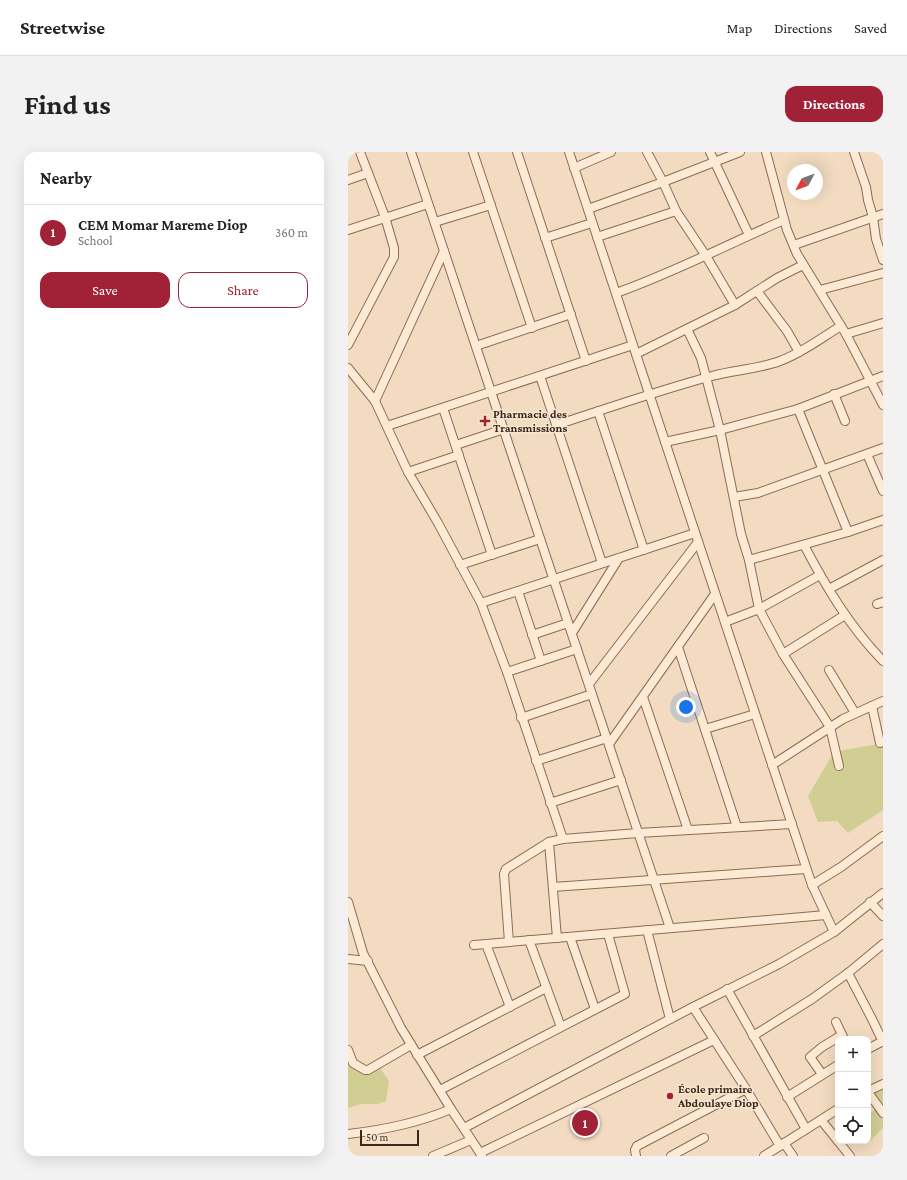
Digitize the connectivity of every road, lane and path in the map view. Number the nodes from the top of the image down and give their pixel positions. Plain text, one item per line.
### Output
1 (360, 152) edge
2 (411, 152) edge
3 (473, 152) edge
4 (517, 152) edge
5 (569, 152) edge
6 (611, 152) edge
7 (647, 152) edge
8 (710, 152) edge
9 (740, 152) edge
10 (766, 152) edge
11 (854, 152) edge
12 (715, 162) junction
13 (574, 168) junction
14 (368, 173) junction
15 (348, 180) edge
16 (663, 182) junction
17 (428, 204) junction
18 (491, 205) junction
19 (588, 208) junction
20 (676, 211) junction
21 (883, 214) edge
22 (385, 217) junction
23 (873, 217) junction
24 (784, 220) junction
25 (435, 222) junction
26 (592, 222) junction
27 (348, 230) edge
28 (749, 235) junction
29 (597, 237) junction
30 (545, 238) junction
31 (794, 245) junction
32 (444, 251) junction
33 (706, 256) junction
34 (883, 260) edge
35 (803, 265) junction
36 (883, 273) edge
37 (820, 290) junction
38 (757, 291) junction
39 (616, 293) junction
40 (735, 305) junction
41 (571, 314) junction
42 (883, 323) edge
43 (841, 326) junction
44 (532, 328) junction
45 (687, 329) junction
46 (846, 334) junction
47 (348, 345) edge
48 (476, 346) junction
49 (634, 349) junction
50 (799, 352) junction
51 (586, 361) junction
52 (348, 368) edge
53 (540, 376) junction
54 (883, 376) edge
55 (706, 378) junction
56 (872, 381) junction
57 (491, 392) junction
58 (649, 394) junction
59 (834, 394) junction
60 (375, 401) junction
61 (883, 405) edge
62 (443, 408) junction
63 (798, 408) junction
64 (598, 411) junction
65 (845, 421) dead end
66 (556, 425) junction
67 (387, 426) junction
68 (504, 429) junction
69 (720, 430) junction
70 (665, 442) junction
71 (456, 445) junction
72 (883, 448) edge
73 (867, 454) junction
74 (459, 455) junction
75 (823, 469) junction
76 (408, 472) junction
77 (883, 491) edge
78 (734, 497) junction
79 (883, 520) edge
80 (848, 532) junction
81 (695, 533) junction
82 (540, 539) junction
83 (698, 542) junction
84 (804, 545) junction
85 (644, 550) junction
86 (492, 555) junction
87 (619, 558) junction
88 (749, 560) junction
89 (883, 560) edge
90 (602, 563) junction
91 (460, 565) junction
92 (820, 575) junction
93 (554, 579) junction
94 (829, 589) junction
95 (518, 591) junction
96 (715, 594) junction
97 (481, 603) junction
98 (759, 609) junction
99 (845, 615) junction
100 (725, 622) junction
101 (568, 624) junction
102 (572, 633) junction
103 (532, 635) junction
104 (678, 646) junction
105 (577, 649) junction
106 (783, 654) junction
107 (541, 661) junction
108 (883, 661) edge
109 (829, 670) dead end
110 (507, 672) junction
111 (589, 684) junction
112 (592, 694) junction
113 (643, 697) junction
114 (883, 701) edge
115 (872, 706) junction
116 (855, 713) junction
117 (755, 714) junction
118 (522, 718) junction
119 (830, 727) junction
120 (706, 729) junction
121 (608, 741) junction
122 (880, 743) dead end
123 (536, 761) junction
124 (772, 765) junction
125 (840, 766) dead end
126 (621, 780) junction
127 (550, 803) junction
128 (792, 824) junction
129 (737, 827) junction
130 (688, 830) junction
131 (638, 833) junction
132 (883, 836) edge
133 (563, 839) junction
134 (549, 842) junction
135 (806, 869) junction
136 (654, 879) junction
137 (812, 885) junction
138 (553, 887) junction
139 (883, 893) edge
140 (348, 902) edge
141 (870, 902) junction
142 (826, 915) junction
143 (883, 916) edge
144 (670, 928) junction
145 (647, 930) junction
146 (834, 932) junction
147 (608, 934) junction
148 (570, 937) junction
149 (558, 938) junction
150 (529, 940) junction
151 (509, 942) junction
152 (486, 944) junction
153 (883, 944) edge
154 (474, 945) dead end
155 (348, 959) edge
156 (368, 962) junction
157 (848, 973) junction
158 (546, 988) junction
159 (727, 989) junction
160 (510, 1007) junction
161 (693, 1007) junction
162 (595, 1009) junction
163 (670, 1019) junction
164 (836, 1022) dead end
165 (561, 1027) junction
166 (753, 1036) junction
167 (843, 1036) edge
168 (714, 1040) junction
169 (835, 1041) edge
170 (883, 1042) edge
171 (411, 1045) junction
172 (871, 1048) edge
173 (348, 1050) edge
174 (417, 1055) junction
175 (835, 1068) edge
176 (822, 1074) junction
177 (883, 1084) edge
178 (746, 1089) junction
179 (440, 1090) junction
180 (871, 1090) edge
181 (871, 1096) edge
182 (787, 1097) junction
183 (451, 1109) junction
184 (835, 1111) edge
185 (883, 1113) edge
186 (821, 1120) junction
187 (464, 1128) junction
188 (806, 1129) junction
189 (348, 1134) edge
190 (835, 1137) edge
191 (704, 1138) dead end
192 (471, 1140) junction
193 (782, 1144) junction
194 (840, 1144) edge
195 (481, 1154) edge
196 (433, 1156) edge
197 (636, 1156) edge
198 (671, 1156) edge
199 (764, 1156) edge
200 (793, 1156) edge
201 (850, 1156) edge

1 - 14 street
2 - 17 street
3 - 18 street
4 - 30 street
5 - 13 street
6 - 13 street
7 - 16 street
8 - 12 street
9 - 12 street
10 - 24 street
11 - 23 street
12 - 16 street
12 - 28 street
13 - 19 street
14 - 15 street
14 - 22 street
16 - 19 street
16 - 20 street
17 - 22 street
17 - 25 street
18 - 25 street
18 - 44 street
19 - 26 street
20 - 29 street
20 - 33 street
21 - 23 street
22 - 27 street
22 - 47 street
23 - 31 street
23 - 34 street
24 - 28 street
24 - 31 street
25 - 32 street
26 - 29 street
26 - 30 street
28 - 33 street
29 - 39 street
30 - 41 street
31 - 35 street
32 - 48 street
32 - 60 street
33 - 39 street
33 - 40 street
35 - 37 street
35 - 38 street
36 - 37 street
37 - 43 street
38 - 40 street
38 - 50 street
39 - 49 street
40 - 45 street
41 - 44 street
41 - 51 street
42 - 46 street
43 - 46 street
43 - 50 street
44 - 48 street
45 - 49 street
45 - 55 street
46 - 56 street
48 - 57 street
49 - 51 street
49 - 58 street
50 - 55 street
51 - 53 street
52 - 60 street
53 - 57 street
53 - 66 street
54 - 56 street
55 - 58 street
55 - 69 street
56 - 59 street
56 - 61 street
57 - 62 street
57 - 68 street
58 - 64 street
58 - 70 street
59 - 63 street
59 - 65 street
60 - 67 street
62 - 67 street
62 - 71 street
63 - 69 street
63 - 75 street
64 - 66 street
64 - 85 street
66 - 90 street
67 - 76 street
68 - 71 street
68 - 82 street
69 - 70 street
69 - 78 street
70 - 81 street
71 - 74 street
72 - 73 street
73 - 75 street
73 - 77 street
74 - 76 street
74 - 86 street
75 - 78 street
75 - 80 street
76 - 91 street
78 - 88 street
79 - 80 street
80 - 84 street
81 - 83 street
81 - 85 street
82 - 86 street
82 - 93 street
83 - 96 street
83 - 111 street
84 - 88 street
84 - 92 street
85 - 87 street
86 - 91 street
87 - 90 street
87 - 102 street
88 - 98 street
89 - 94 street
90 - 93 street
91 - 97 street
92 - 94 street
92 - 98 street
93 - 95 street
93 - 101 street
94 - 99 street
95 - 97 street
95 - 103 street
96 - 100 street
96 - 104 street
97 - 110 street
98 - 100 street
98 - 106 street
99 - 106 street
99 - 108 street
100 - 117 street
101 - 102 street
101 - 103 street
102 - 105 street
103 - 107 street
104 - 113 street
104 - 120 street
105 - 107 street
105 - 111 street
106 - 119 street
107 - 110 street
109 - 116 street
110 - 118 street
111 - 112 street
112 - 118 street
112 - 121 street
113 - 121 street
113 - 130 street
114 - 115 street
115 - 116 street
115 - 122 street
116 - 119 street
117 - 120 street
117 - 124 street
118 - 123 street
119 - 124 street
119 - 125 street
120 - 129 street
121 - 123 street
121 - 126 street
123 - 127 street
124 - 128 street
126 - 127 street
126 - 131 street
127 - 133 street
128 - 129 street
128 - 135 street
129 - 130 street
130 - 131 street
131 - 133 street
131 - 136 street
132 - 137 street
133 - 134 street
134 - 138 street
134 - 151 street
135 - 136 street
135 - 137 street
136 - 138 street
136 - 144 street
137 - 142 street
138 - 149 street
139 - 141 street
140 - 156 street
141 - 143 street
141 - 146 street
142 - 144 street
142 - 146 street
144 - 145 street
145 - 147 street
145 - 163 street
146 - 159 street
147 - 148 street
147 - 162 street
148 - 149 street
148 - 162 street
149 - 150 street
150 - 151 street
150 - 158 street
151 - 152 street
152 - 154 street
152 - 160 street
153 - 157 street
155 - 156 street
156 - 171 street
157 - 166 street
157 - 170 street
158 - 160 street
158 - 165 street
159 - 161 street
159 - 166 street
160 - 174 street
161 - 163 street
161 - 168 street
162 - 165 street
163 - 187 street
164 - 167 street
165 - 179 street
166 - 182 street
168 - 178 street
168 - 195 street
169 - 176 street
170 - 172 street
171 - 173 street
171 - 174 street
174 - 179 street
175 - 176 street
176 - 182 street
177 - 180 street
178 - 193 street
178 - 197 street
179 - 183 street
181 - 185 street
182 - 188 street
183 - 187 street
183 - 189 street
184 - 186 street
186 - 188 street
186 - 190 street
187 - 192 street
188 - 193 street
191 - 198 street
192 - 195 street
192 - 196 street
193 - 199 street
193 - 200 street
194 - 201 street

